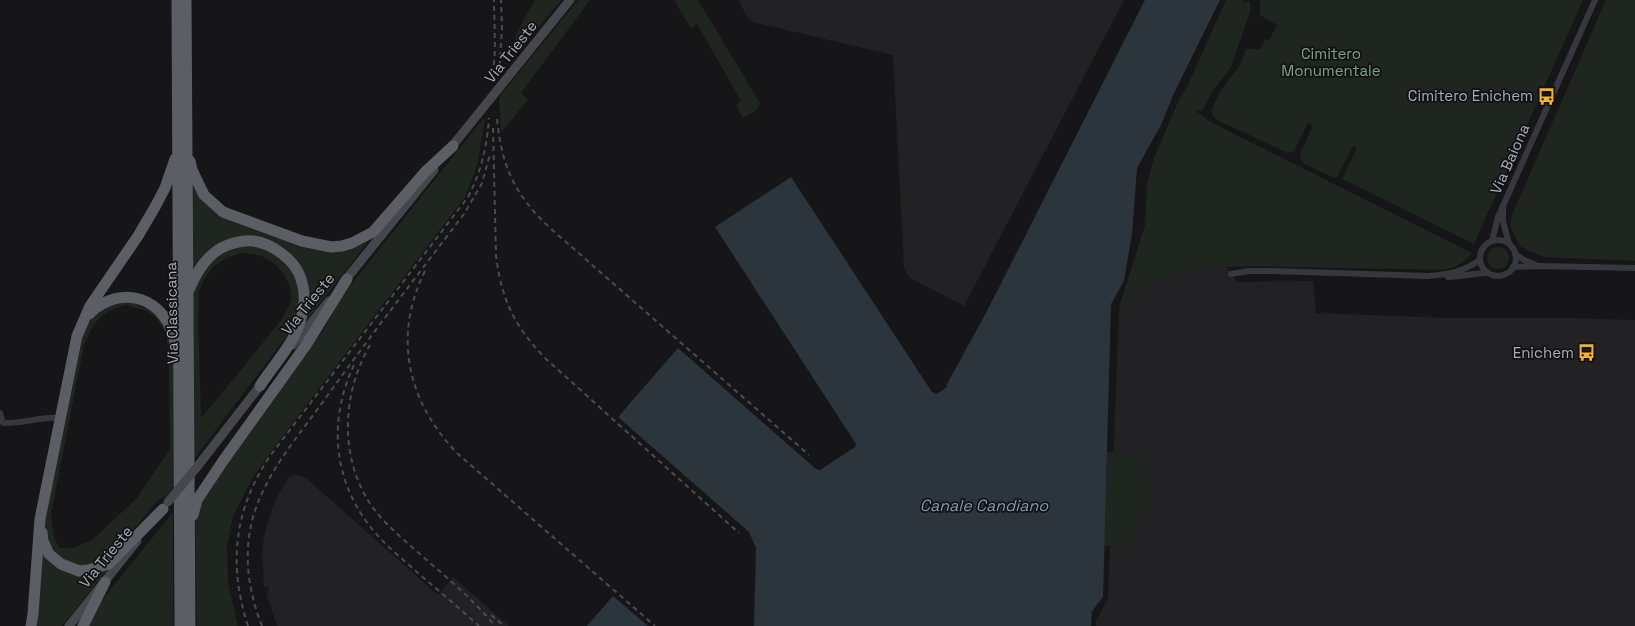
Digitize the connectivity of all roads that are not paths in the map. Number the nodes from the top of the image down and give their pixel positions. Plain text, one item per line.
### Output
1 (177, 0) edge
2 (186, 0) edge
3 (570, 0) edge
4 (1595, 0) edge
5 (187, 141) junction
6 (453, 146) junction
7 (177, 150) junction
8 (1503, 206) junction
9 (1492, 241) junction
10 (1509, 244) junction
11 (1515, 254) junction
12 (1480, 260) junction
13 (1540, 266) junction
14 (1513, 268) junction
15 (1635, 268) edge
16 (1487, 273) junction
17 (1231, 274) dead end
18 (1428, 276) junction
19 (347, 278) junction
20 (187, 294) junction
21 (81, 326) junction
22 (260, 386) junction
23 (180, 412) junction
24 (0, 413) edge
25 (60, 418) junction
26 (2, 423) edge
27 (165, 506) junction
28 (40, 519) junction
29 (189, 580) junction
30 (105, 582) junction
31 (30, 626) edge
32 (69, 626) edge
33 (83, 626) edge
34 (180, 626) edge
35 (190, 626) edge

1 - 7 highway, Via Classicana
2 - 5 highway, Via Classicana
3 - 6 main road, Via Trieste
4 - 8 street, Via Baiona
5 - 6 highway
5 - 20 highway, Via Classicana
6 - 19 main road, Via Trieste
7 - 21 highway
7 - 23 highway, Via Classicana
8 - 9 street, Via Baiona
8 - 10 street
9 - 10 street
9 - 12 street
10 - 11 street
11 - 13 street
11 - 14 street
12 - 16 street
12 - 18 street
13 - 14 street
13 - 15 street
14 - 16 street
16 - 18 street
17 - 18 street
19 - 22 main road, Via Trieste
19 - 29 highway
20 - 22 highway
20 - 29 highway, Via Classicana
21 - 23 highway
21 - 25 highway
22 - 27 main road, Via Trieste, bridge
23 - 34 highway, Via Classicana
24 - 26 street
25 - 26 street
25 - 28 highway
27 - 28 highway
27 - 30 main road, Via Trieste
28 - 31 highway
29 - 35 highway, Via Classicana
30 - 32 main road, Via Trieste
30 - 33 highway

